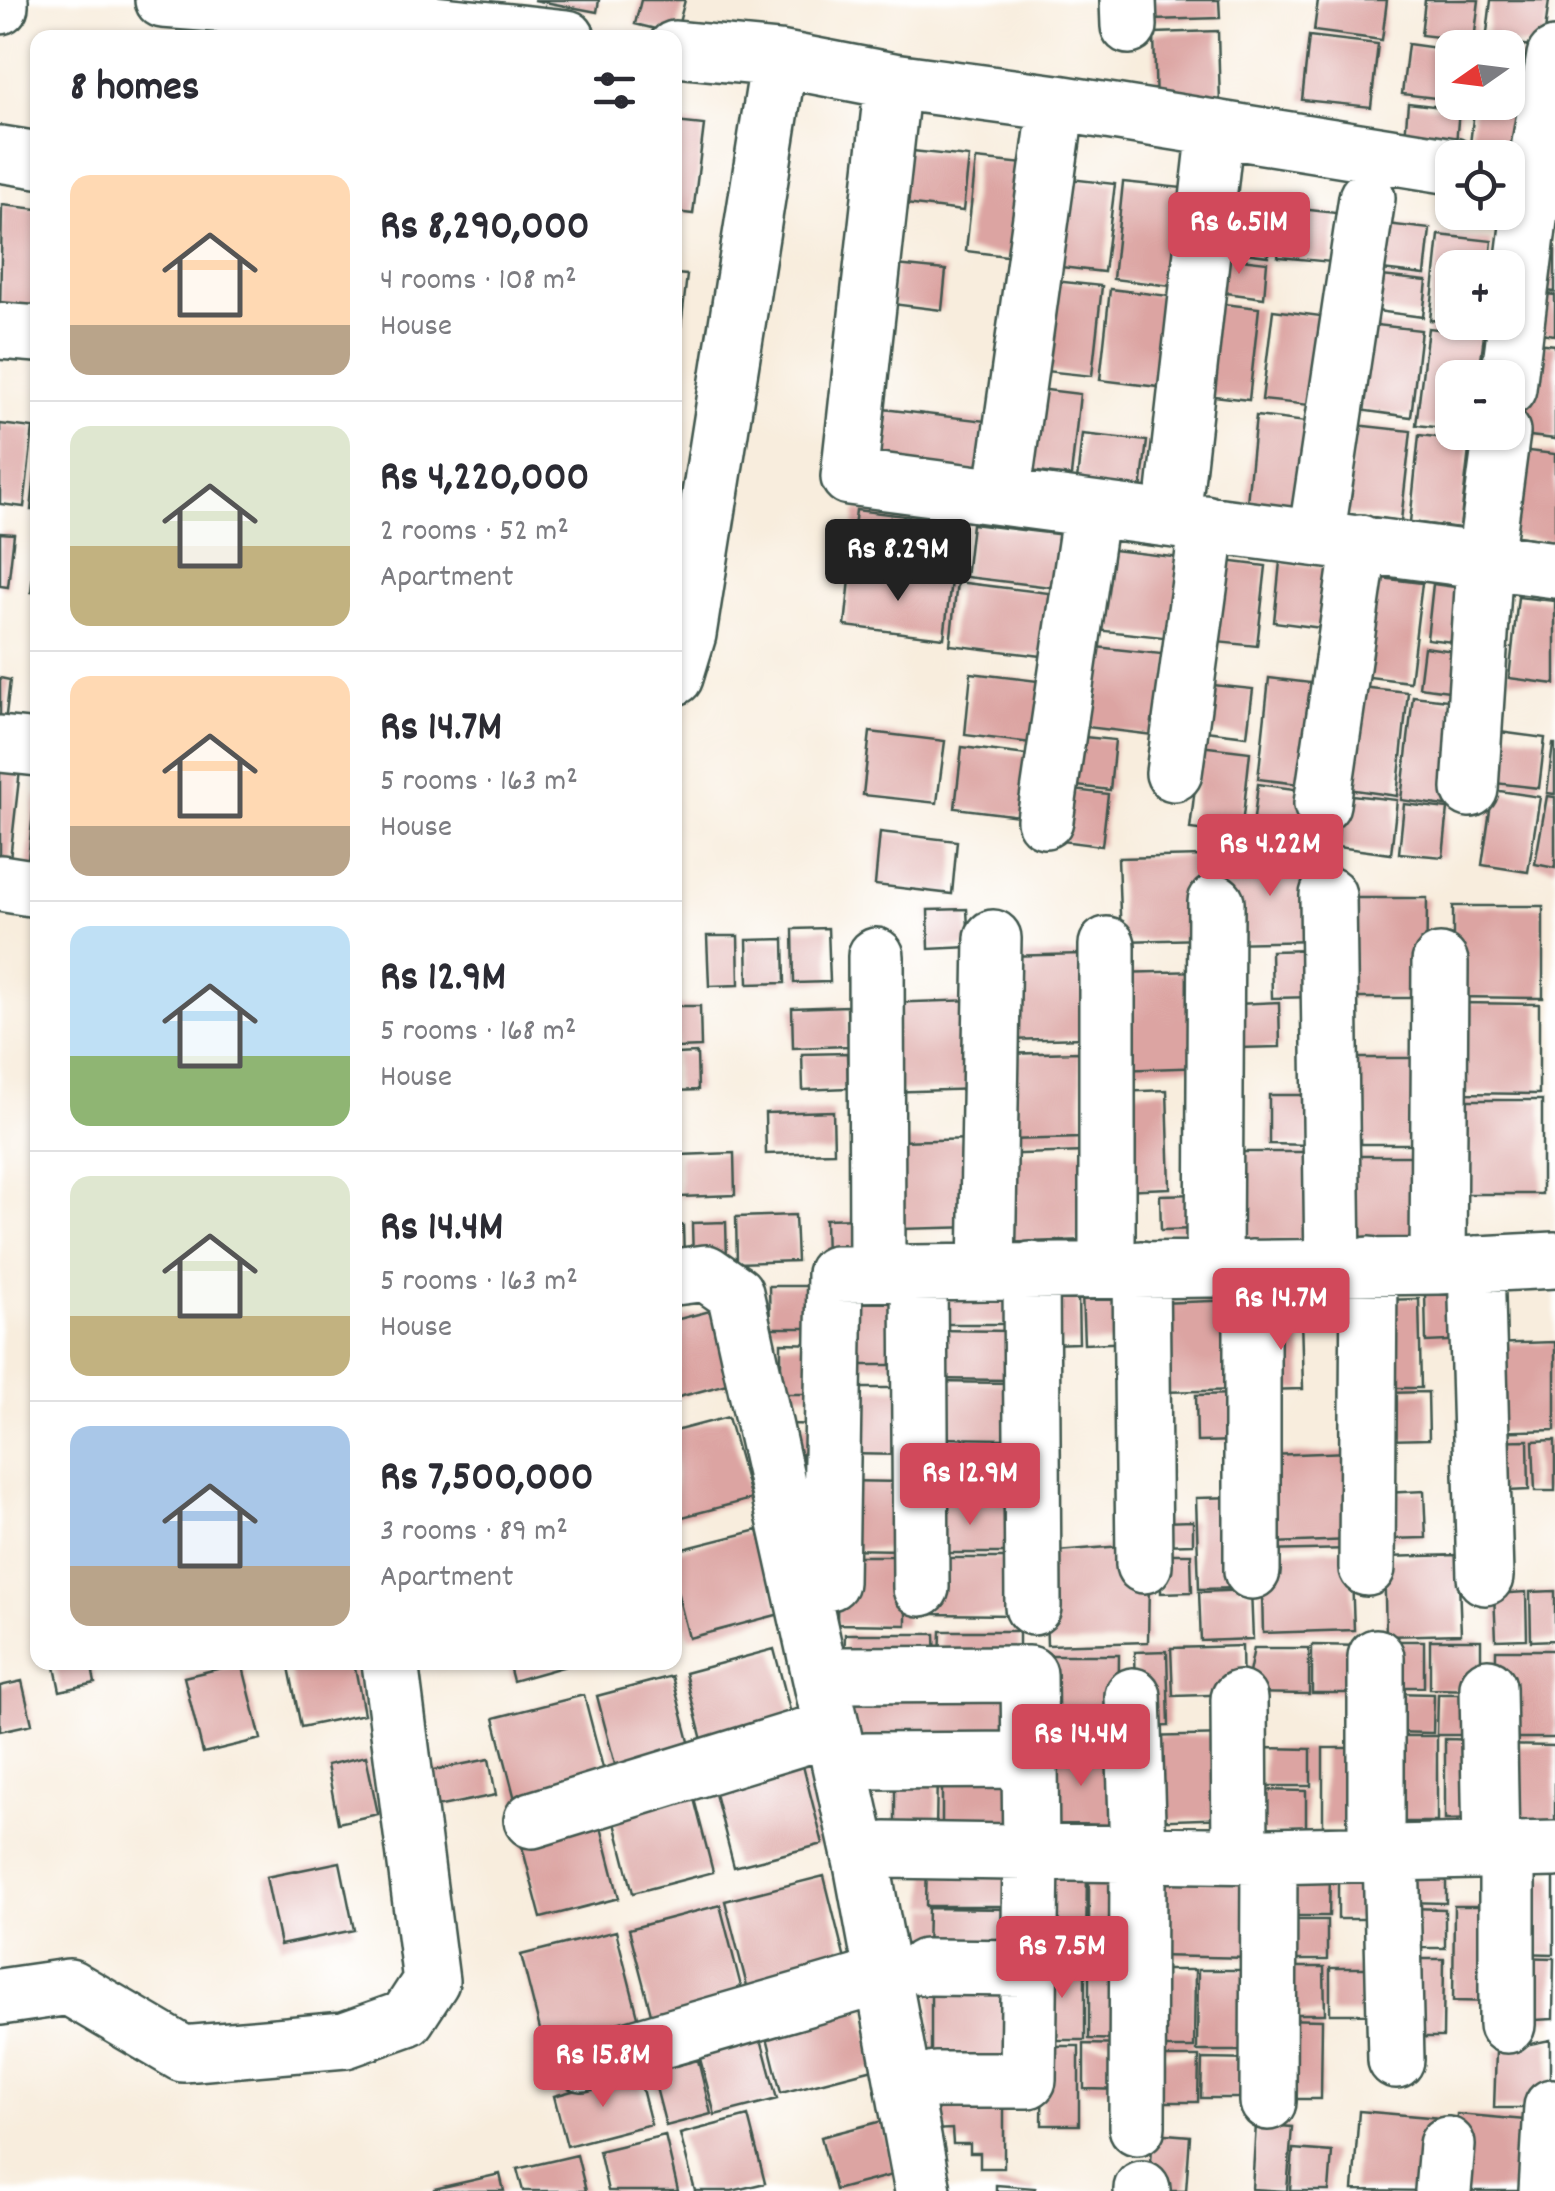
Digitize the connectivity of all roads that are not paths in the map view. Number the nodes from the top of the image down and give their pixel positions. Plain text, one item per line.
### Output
1 (163, 0) edge
2 (308, 5) edge
3 (505, 30) edge
4 (682, 49) edge
5 (1555, 56) edge
6 (779, 59) junction
7 (893, 80) junction
8 (1057, 103) junction
9 (1216, 128) junction
10 (0, 154) edge
11 (30, 159) edge
12 (1435, 163) edge
13 (1532, 178) edge
14 (1367, 198) dead end
15 (0, 331) edge
16 (30, 333) edge
17 (1511, 360) edge
18 (1500, 450) edge
19 (1002, 497) junction
20 (1091, 510) junction
21 (1188, 520) junction
22 (1338, 540) junction
23 (1486, 559) junction
24 (1555, 570) edge
25 (682, 654) edge
26 (0, 744) edge
27 (30, 747) edge
28 (1174, 772) dead end
29 (1470, 789) dead end
30 (1322, 804) dead end
31 (1045, 820) dead end
32 (0, 884) edge
33 (30, 888) edge
34 (1328, 895) dead end
35 (1216, 902) dead end
36 (993, 938) dead end
37 (1108, 944) dead end
38 (876, 956) dead end
39 (1440, 962) dead end
40 (1555, 1260) edge
41 (1457, 1265) junction
42 (1351, 1266) junction
43 (1232, 1268) junction
44 (1124, 1270) junction
45 (1009, 1271) junction
46 (898, 1273) junction
47 (682, 1276) edge
48 (1144, 1566) dead end
49 (1367, 1568) dead end
50 (1252, 1571) dead end
51 (1485, 1577) dead end
52 (830, 1582) dead end
53 (921, 1588) dead end
54 (1033, 1607) dead end
55 (1376, 1657) dead end
56 (391, 1670) edge
57 (843, 1674) dead end
58 (1488, 1687) dead end
59 (1133, 1696) dead end
60 (1238, 1699) dead end
61 (849, 1745) junction
62 (1030, 1760) junction
63 (532, 1820) dead end
64 (1518, 1849) edge
65 (885, 1850) dead end
66 (1031, 1852) junction
67 (1384, 1852) junction
68 (1138, 1853) junction
69 (1254, 1856) junction
70 (1030, 1968) junction
71 (904, 1971) junction
72 (0, 1997) edge
73 (1508, 2025) dead end
74 (1396, 2060) dead end
75 (582, 2063) dead end
76 (935, 2080) dead end
77 (1268, 2102) dead end
78 (1552, 2107) dead end
79 (1138, 2127) dead end
80 (923, 2191) edge
81 (1548, 2191) edge

1 - 2 street
2 - 3 street
4 - 6 street
5 - 13 street
6 - 7 street
6 - 25 street
7 - 8 street
7 - 19 street
8 - 9 street
8 - 19 street
9 - 12 street
9 - 21 street
10 - 11 street
13 - 17 street
14 - 22 street
15 - 16 street
18 - 23 street
19 - 20 street
20 - 21 street
20 - 31 street
21 - 22 street
21 - 28 street
22 - 23 street
22 - 30 street
23 - 24 street
23 - 29 street
26 - 27 street
32 - 33 street
34 - 42 street
35 - 43 street
36 - 45 street
37 - 44 street
38 - 46 street
39 - 41 street
40 - 41 street
41 - 42 street
41 - 51 street
42 - 43 street
42 - 49 street
43 - 44 street
43 - 50 street
44 - 45 street
44 - 48 street
45 - 46 street
45 - 54 street
46 - 52 street
46 - 53 street
47 - 61 street
55 - 67 street
56 - 72 street
57 - 62 street
58 - 64 street
59 - 68 street
60 - 69 street
61 - 62 street
61 - 63 street
61 - 71 street
62 - 66 street
64 - 67 street
64 - 73 street
65 - 66 street
66 - 68 street
66 - 70 street
67 - 69 street
67 - 74 street
68 - 69 street
68 - 79 street
69 - 77 street
70 - 71 street
70 - 76 street
71 - 75 street
71 - 80 street
78 - 81 street

